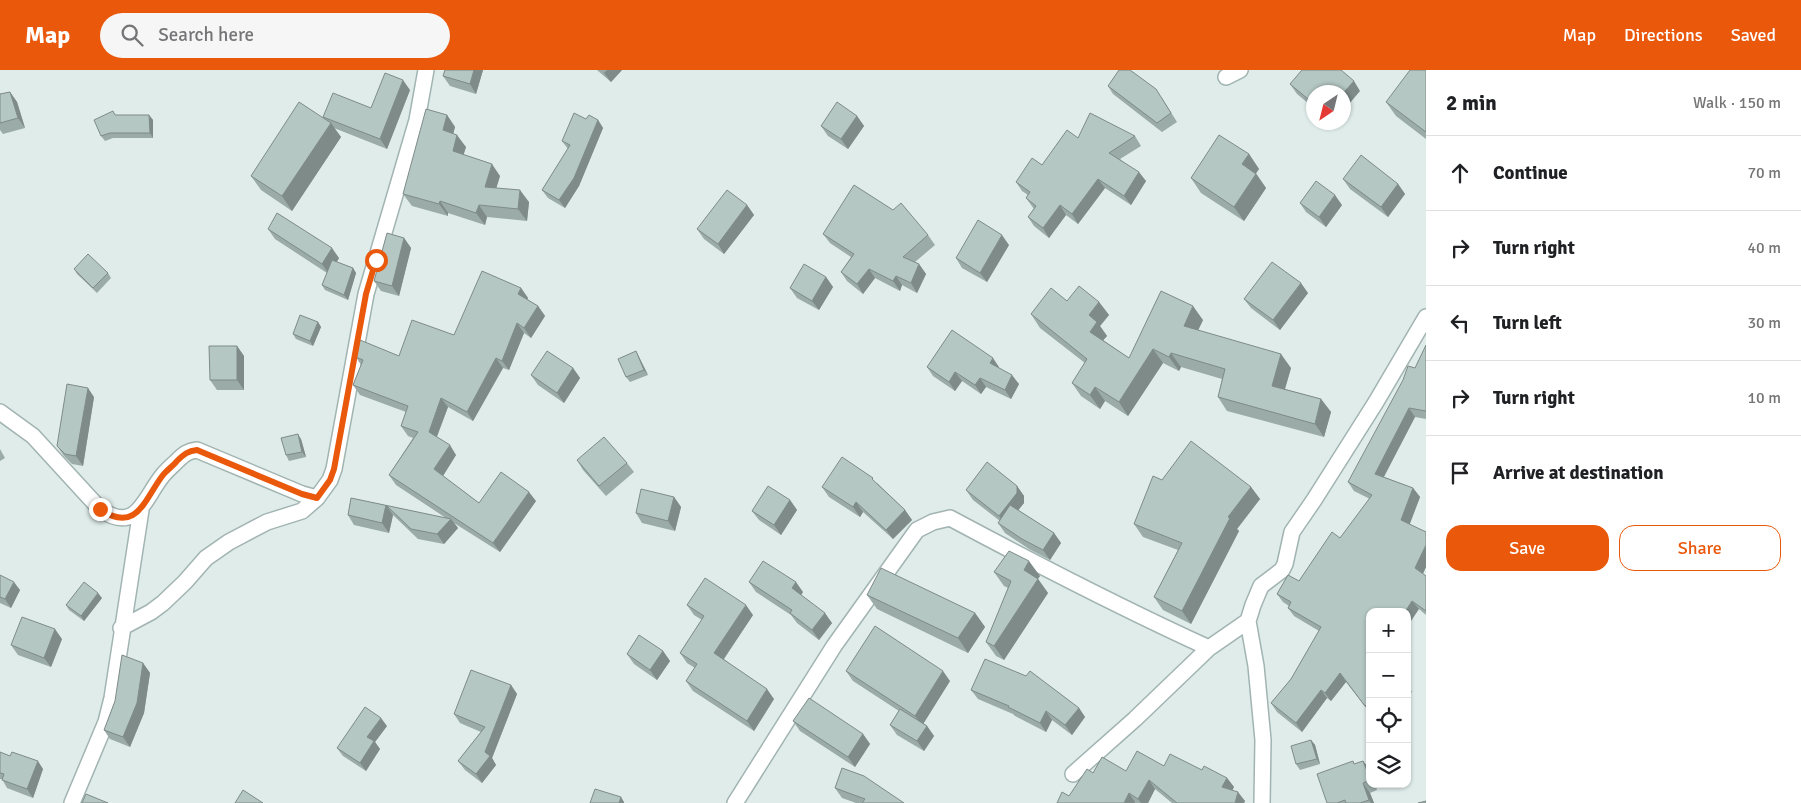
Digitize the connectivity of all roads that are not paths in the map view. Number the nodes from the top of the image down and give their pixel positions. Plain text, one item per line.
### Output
1 (426, 70) edge
2 (1426, 317) edge
3 (0, 412) edge
4 (317, 498) junction
5 (140, 510) junction
6 (1248, 621) junction
7 (121, 628) junction
8 (1210, 648) junction
9 (1073, 774) dead end
10 (72, 803) edge
11 (735, 803) edge
12 (1262, 803) edge

1 - 4 street
2 - 6 street
3 - 5 street
4 - 5 street
4 - 7 street
5 - 7 street
6 - 8 street
6 - 12 street
7 - 10 street
8 - 9 street
8 - 11 street

